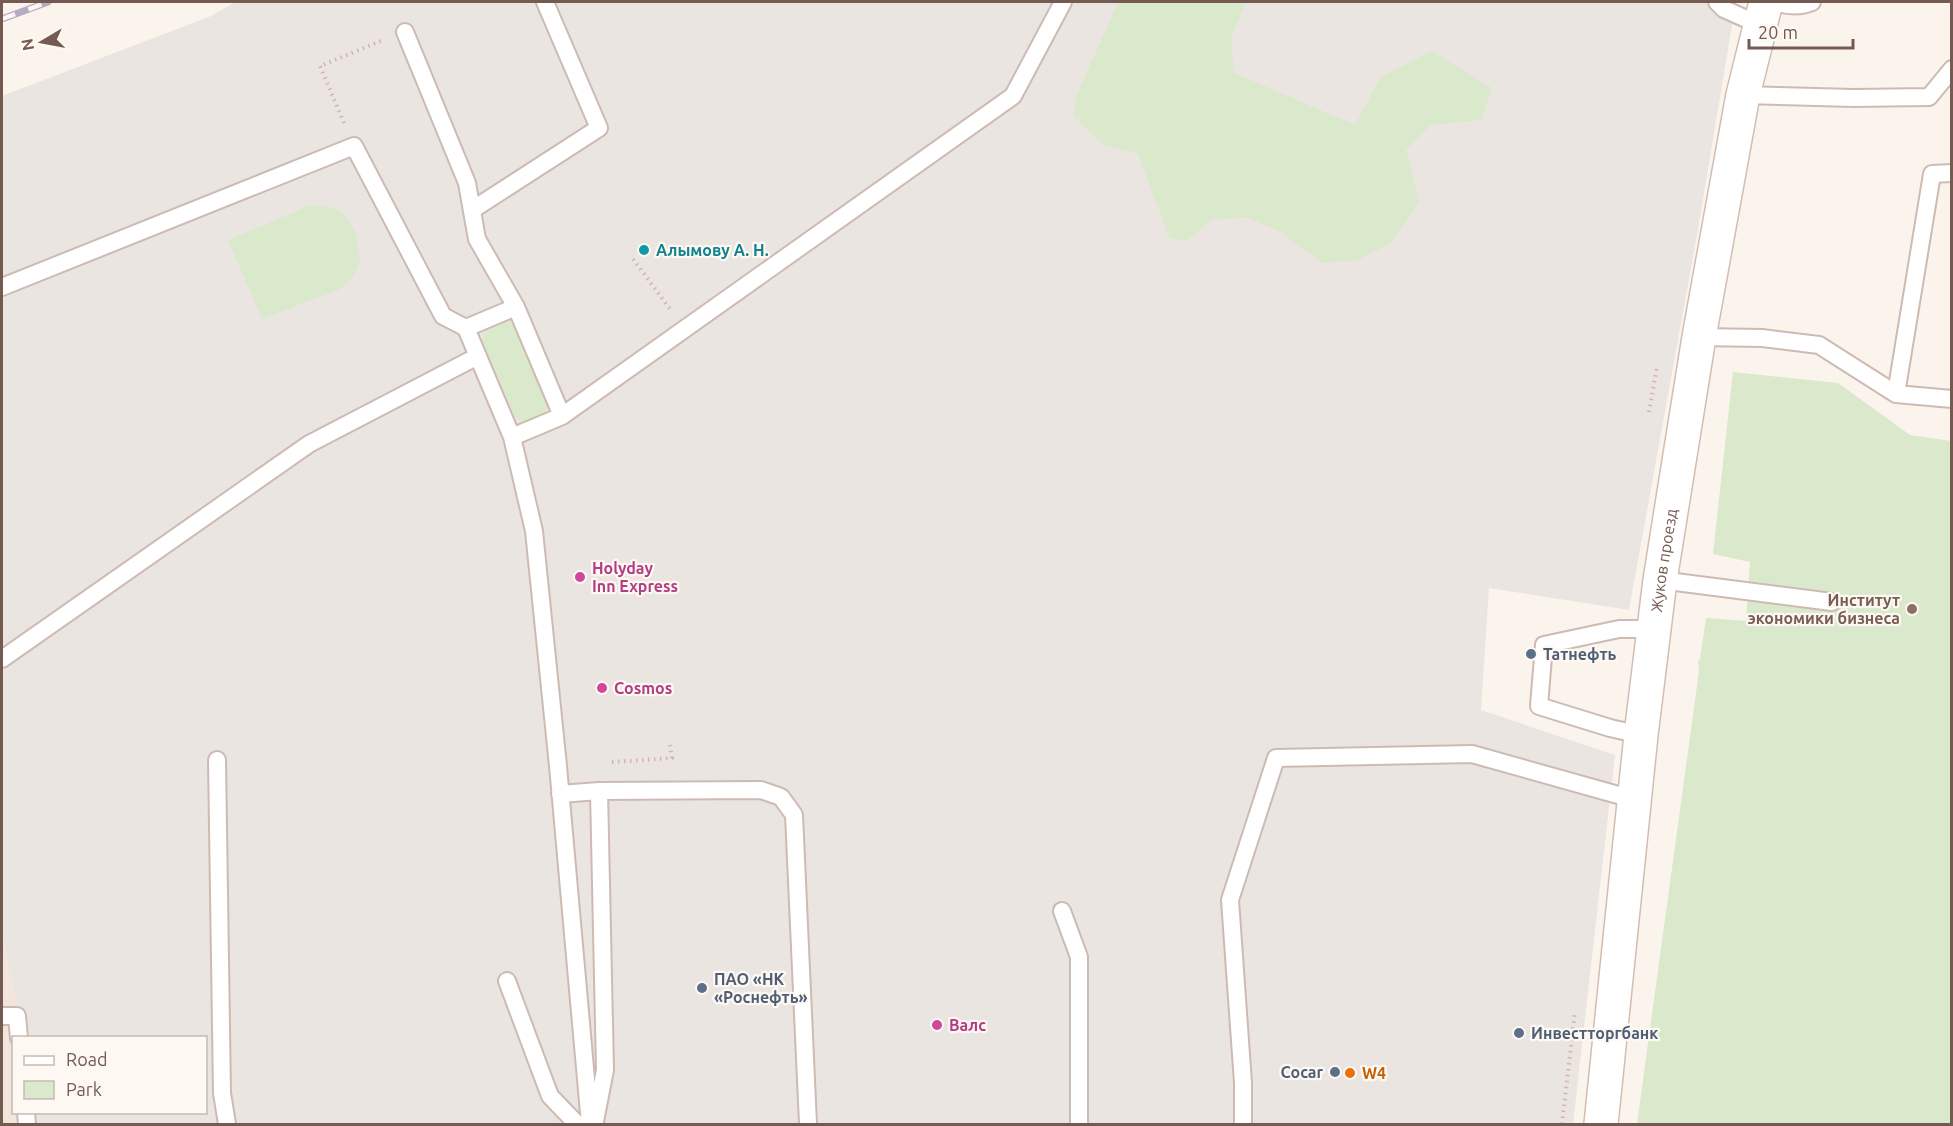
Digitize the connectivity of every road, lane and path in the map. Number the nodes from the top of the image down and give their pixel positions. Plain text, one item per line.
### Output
1 (545, 2) edge
2 (1063, 2) edge
3 (1717, 2) edge
4 (1812, 2) edge
5 (1767, 9) edge
6 (405, 32) joint
7 (1952, 69) edge
8 (1743, 95) junction
9 (354, 146) junction
10 (1952, 173) edge
11 (472, 210) junction
12 (633, 259) dead end
13 (653, 286) dead end
14 (2, 287) edge
15 (516, 307) junction
16 (466, 328) junction
17 (1699, 337) junction
18 (478, 356) junction
19 (1896, 394) junction
20 (1952, 399) edge
21 (562, 416) junction
22 (512, 437) junction
23 (1660, 580) junction
24 (1832, 603) dead end
25 (1654, 629) junction
26 (2, 659) edge
27 (1641, 735) junction
28 (670, 745) dead end
29 (217, 760) dead end
30 (558, 766) junction
31 (599, 791) junction
32 (560, 794) junction
33 (1636, 801) junction
34 (1062, 911) dead end
35 (507, 981) dead end
36 (2, 1016) edge
37 (19, 1036) edge
38 (227, 1125) edge
39 (577, 1125) edge
40 (592, 1125) edge
41 (808, 1125) edge
42 (1079, 1125) edge
43 (1243, 1125) edge
44 (1601, 1125) edge

1 - 11 lane
2 - 21 lane
3 - 5 lane
4 - 5 lane
5 - 8 street, Жуков проезд
6 - 9 path
6 - 11 lane
7 - 8 lane
8 - 17 street, Жуков проезд
9 - 14 lane
9 - 16 lane
10 - 19 lane
11 - 15 lane
12 - 13 path
15 - 16 lane
15 - 21 lane
16 - 18 lane
17 - 19 lane
17 - 23 street, Жуков проезд
18 - 22 lane
18 - 26 lane
19 - 20 lane
21 - 22 lane
22 - 30 lane
23 - 24 lane
23 - 25 street, Жуков проезд
25 - 27 street, Жуков проезд
25 - 27 lane
27 - 33 street, Жуков проезд
28 - 30 path
29 - 38 lane
30 - 32 lane
31 - 32 lane
31 - 40 lane
31 - 41 lane
32 - 40 lane
33 - 43 lane
33 - 44 street, Жуков проезд
34 - 42 lane
35 - 39 lane
36 - 37 lane

